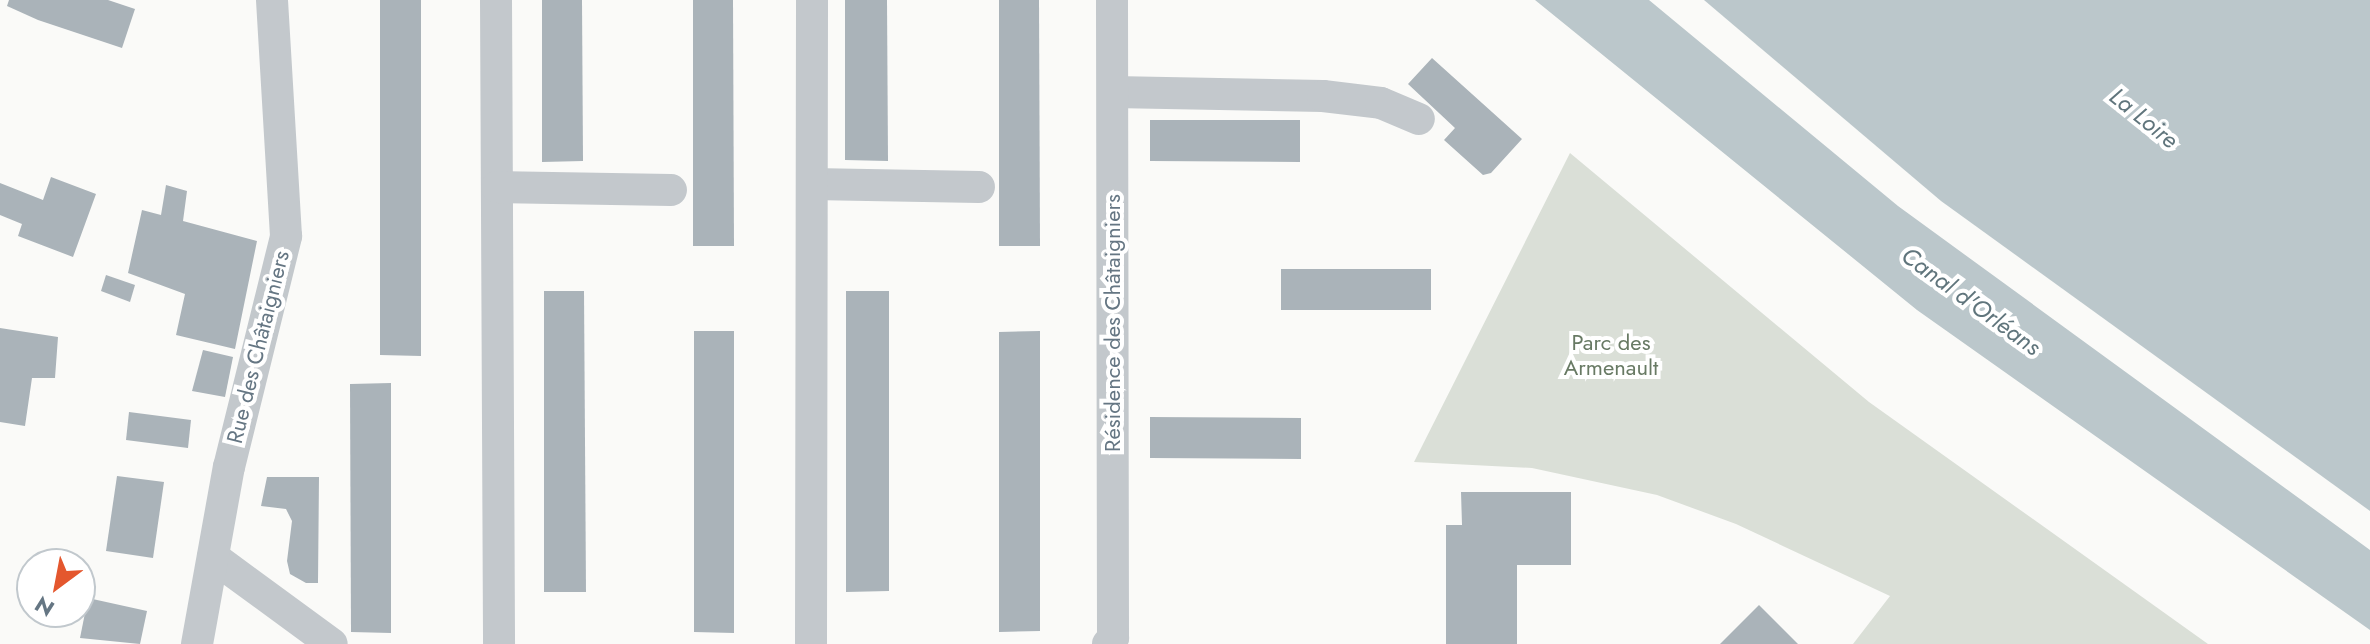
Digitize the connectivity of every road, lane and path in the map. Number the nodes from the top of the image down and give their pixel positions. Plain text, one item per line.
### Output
1 (272, 0) edge
2 (496, 0) edge
3 (812, 0) edge
4 (1112, 0) edge
5 (1113, 92) junction
6 (1419, 119) dead end
7 (812, 184) junction
8 (497, 187) junction
9 (979, 187) dead end
10 (671, 190) dead end
11 (213, 557) junction
12 (197, 644) edge
13 (332, 644) edge
14 (499, 644) edge
15 (811, 644) edge
16 (1108, 644) edge

1 - 11 street, Rue des Châtaigniers
2 - 8 street
3 - 7 street
4 - 5 street, Résidence des Châtaigniers
5 - 6 street
5 - 16 street, Résidence des Châtaigniers
7 - 9 street
7 - 15 street
8 - 10 street
8 - 14 street
11 - 12 street, Rue des Châtaigniers
11 - 13 street

